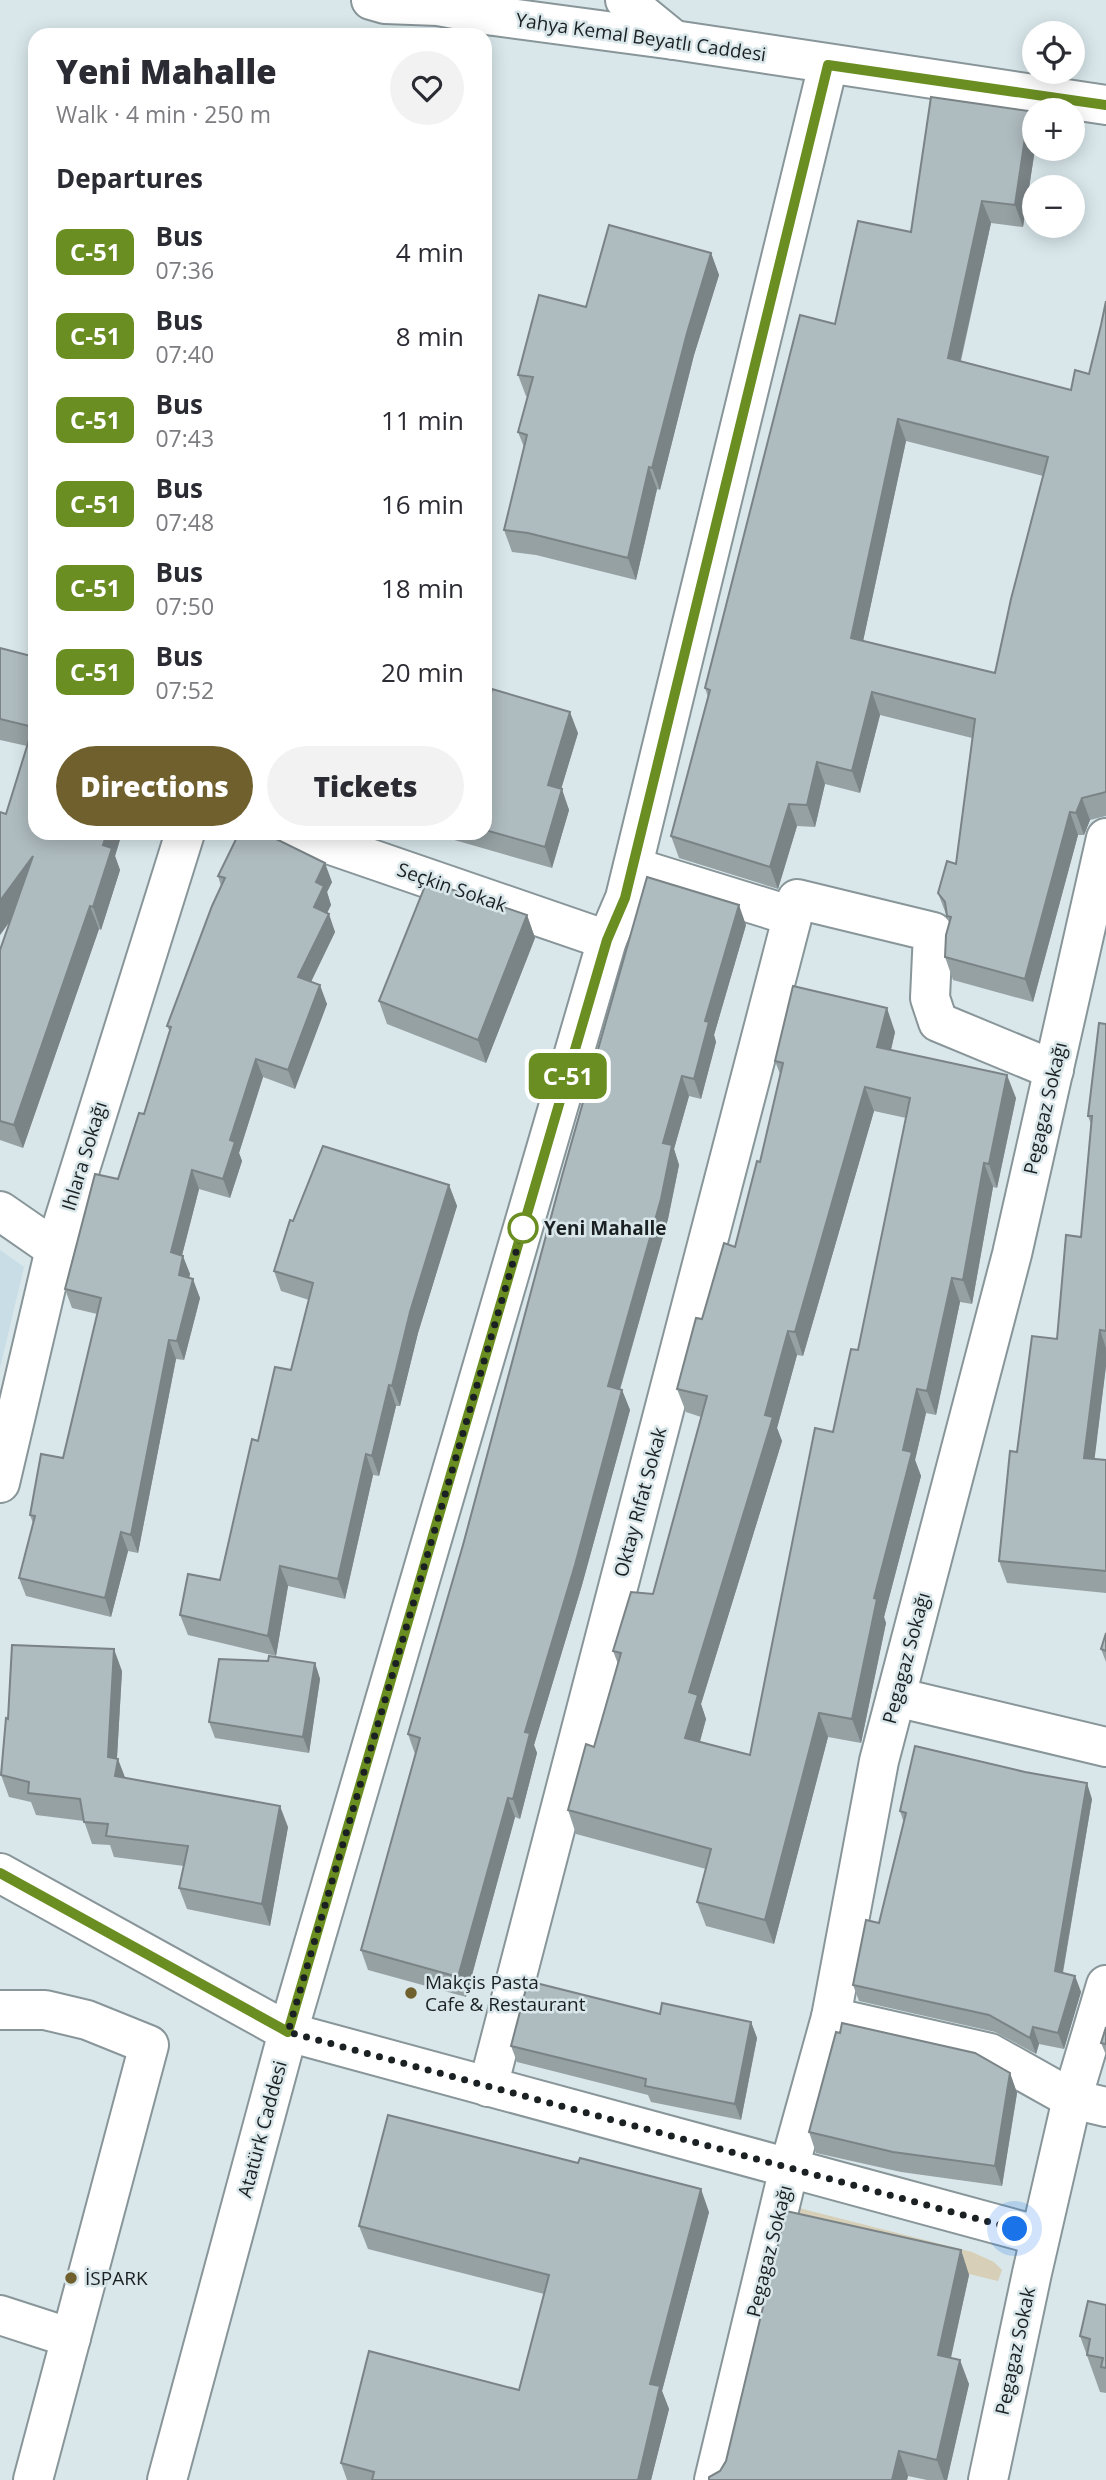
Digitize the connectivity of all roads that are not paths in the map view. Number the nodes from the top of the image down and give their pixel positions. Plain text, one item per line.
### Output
1 (625, 0) edge
2 (447, 3) edge
3 (380, 10) edge
4 (674, 40) junction
5 (828, 65) junction
6 (1106, 105) edge
7 (1106, 838) edge
8 (183, 840) edge
9 (316, 840) edge
10 (633, 867) junction
11 (1101, 874) edge
12 (792, 916) junction
13 (607, 940) junction
14 (1054, 1070) junction
15 (0, 1211) edge
16 (55, 1249) junction
17 (0, 1483) edge
18 (896, 1698) junction
19 (1106, 1748) edge
20 (0, 1873) edge
21 (1106, 1985) edge
22 (0, 2010) edge
23 (831, 2017) junction
24 (288, 2032) junction
25 (488, 2087) junction
26 (1089, 2103) edge
27 (789, 2168) junction
28 (1040, 2236) junction
29 (0, 2315) edge
30 (71, 2338) junction
31 (33, 2480) edge
32 (167, 2480) edge
33 (714, 2480) edge
34 (988, 2480) edge

1 - 4 street
2 - 3 street, Yahya Kemal Beyatlı Caddesi
2 - 4 street, Yahya Kemal Beyatlı Caddesi
4 - 5 street, Yahya Kemal Beyatlı Caddesi
5 - 6 street
5 - 10 street, Atatürk Caddesi
7 - 11 street, Pegagaz Sokağı
8 - 16 street, Ihlara Sokağı
9 - 13 street, Seçkin Sokak
10 - 12 street
10 - 13 street, Atatürk Caddesi
11 - 14 street, Pegagaz Sokağı
12 - 14 street
12 - 25 street, Oktay Rıfat Sokak
13 - 24 street, Atatürk Caddesi
14 - 18 street, Pegagaz Sokağı
15 - 16 street
16 - 17 street, Ihlara Sokağı
18 - 19 street
18 - 23 street, Pegagaz Sokağı
20 - 24 street
21 - 26 street, Pegagaz Sokak
22 - 30 street
23 - 26 street
23 - 27 street, Pegagaz Sokağı
24 - 25 street
24 - 32 street, Atatürk Caddesi
25 - 27 street
26 - 28 street, Pegagaz Sokak
27 - 28 street
27 - 33 street, Pegagaz Sokağı
28 - 34 street, Pegagaz Sokak
29 - 30 street
30 - 31 street

